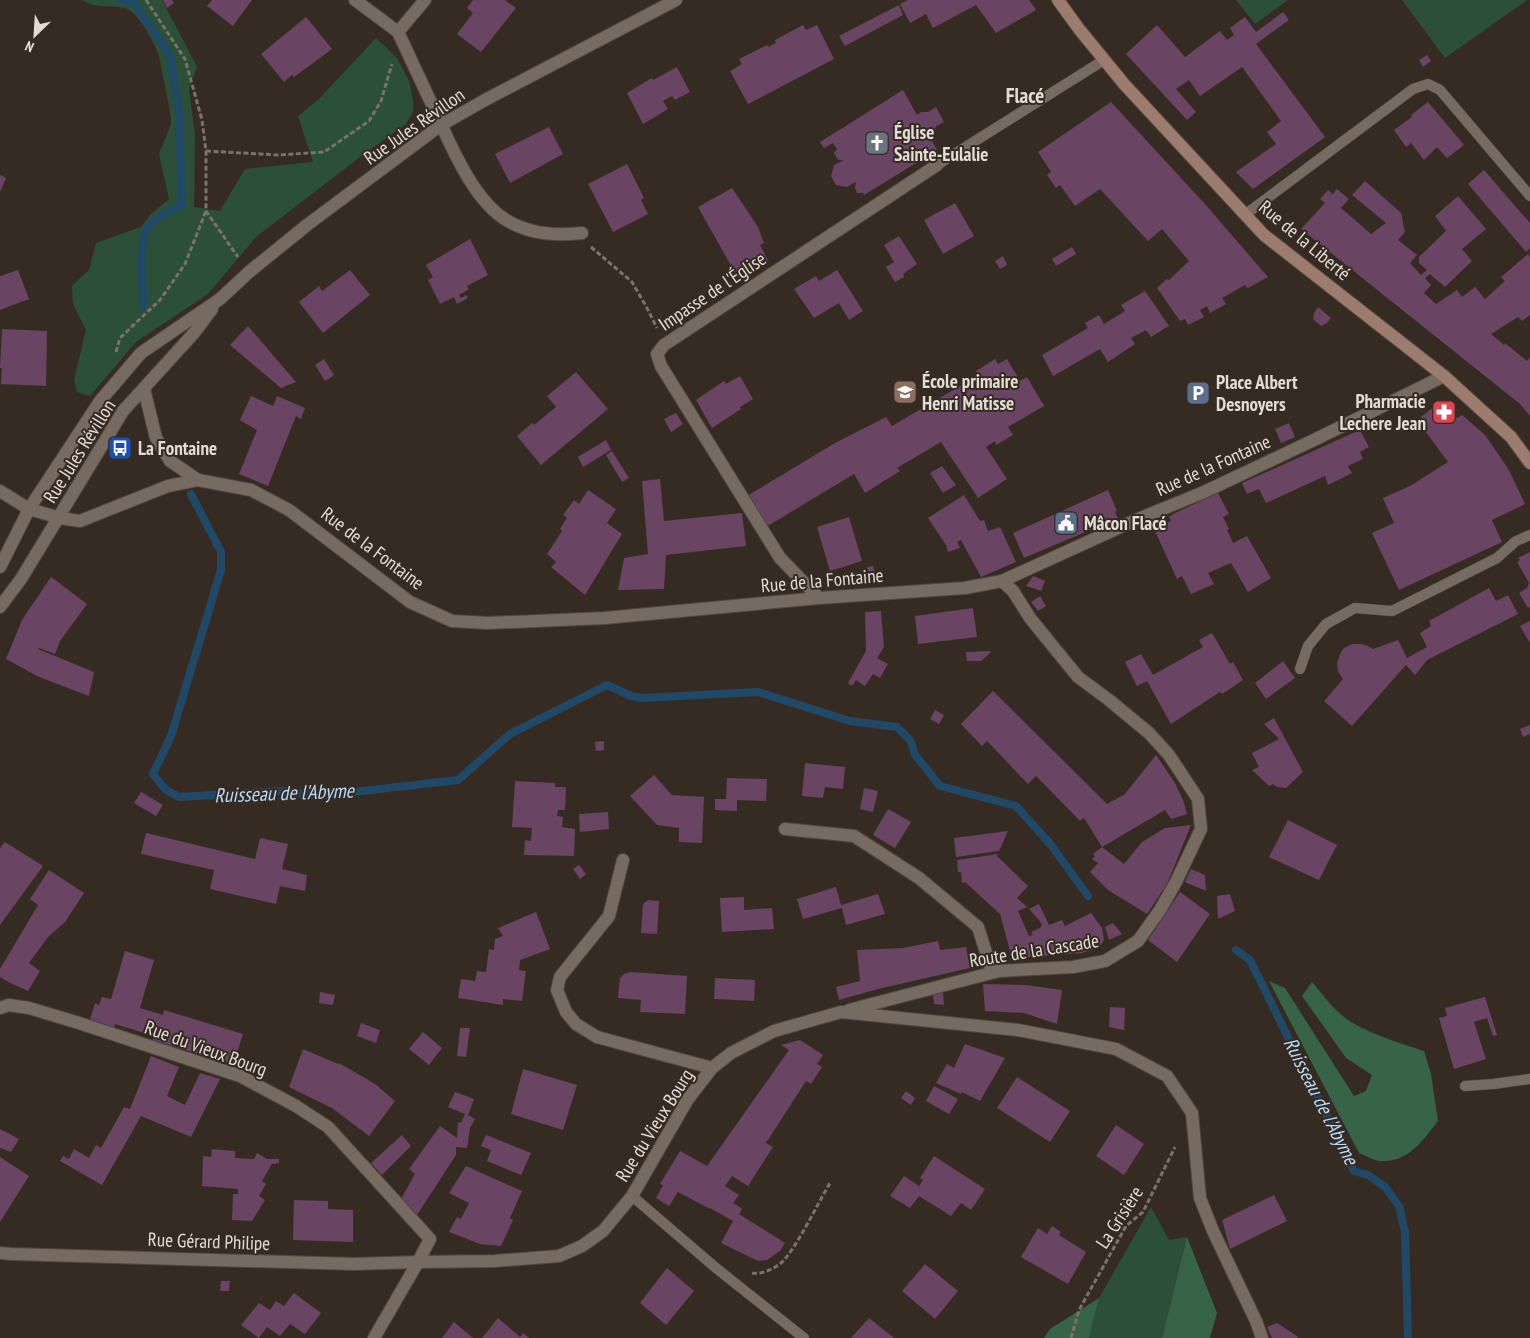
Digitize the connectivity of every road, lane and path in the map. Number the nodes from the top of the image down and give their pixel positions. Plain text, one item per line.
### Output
1 (146, 0) edge
2 (355, 0) edge
3 (426, 0) edge
4 (676, 0) edge
5 (1058, 0) edge
6 (398, 32) junction
7 (1104, 60) junction
8 (441, 125) junction
9 (206, 151) junction
10 (936, 166) joint
11 (1530, 196) edge
12 (206, 211) junction
13 (1246, 214) junction
14 (579, 234) joint
15 (249, 272) junction
16 (220, 299) junction
17 (664, 345) junction
18 (114, 356) dead end
19 (1444, 376) junction
20 (144, 389) junction
21 (1530, 463) edge
22 (198, 480) junction
23 (0, 491) edge
24 (29, 508) junction
25 (60, 518) junction
26 (1530, 535) edge
27 (0, 567) edge
28 (1002, 581) junction
29 (819, 598) junction
30 (0, 607) edge
31 (1300, 668) dead end
32 (785, 829) dead end
33 (623, 860) dead end
34 (992, 972) junction
35 (0, 1008) edge
36 (841, 1012) junction
37 (712, 1068) junction
38 (1530, 1079) edge
39 (1465, 1086) dead end
40 (1176, 1146) dead end
41 (830, 1183) dead end
42 (632, 1196) junction
43 (0, 1253) edge
44 (418, 1262) junction
45 (748, 1272) dead end
46 (374, 1338) edge
47 (804, 1338) edge
48 (1071, 1338) edge
49 (1262, 1338) edge

1 - 9 path
2 - 6 street
3 - 6 street
4 - 8 street, Rue Jules Révillon
5 - 7 street, Rue de la Liberté
6 - 8 street
6 - 9 path
7 - 10 lane
7 - 13 street, Rue de la Liberté
8 - 14 street
8 - 15 street, Rue Jules Révillon
9 - 12 path
10 - 17 street, Impasse de l'Église
11 - 13 lane
12 - 15 path
12 - 18 path
13 - 19 street, Rue de la Liberté
14 - 17 path
15 - 16 street, Rue Jules Révillon
16 - 20 street, Rue Jules Révillon
16 - 24 street, Rue Jules Révillon
17 - 29 street, Impasse de l'Église
19 - 21 street, Rue de la Liberté
19 - 28 street, Rue de la Fontaine
20 - 22 street, Rue de la Fontaine
20 - 25 street, Rue Jules Révillon
22 - 25 street, Rue de la Fontaine
22 - 29 street, Rue de la Fontaine
23 - 24 street, Rue de la Fontaine
24 - 25 street, Rue de la Fontaine
24 - 27 street, Rue Jules Révillon
25 - 30 street, Rue Jules Révillon
26 - 31 lane
28 - 29 street, Rue de la Fontaine
28 - 34 street, Route de la Cascade
32 - 34 street
33 - 37 street
34 - 36 street, Route de la Cascade
35 - 44 street, Rue du Vieux Bourg
36 - 37 street, Rue du Vieux Bourg
36 - 49 street, Rue du Vieux Bourg
37 - 42 street, Rue du Vieux Bourg
38 - 39 lane
40 - 48 path, La Grisière
41 - 45 path
42 - 44 street, Rue du Vieux Bourg
42 - 47 lane
43 - 44 street, Rue Gérard Philipe
44 - 46 street

